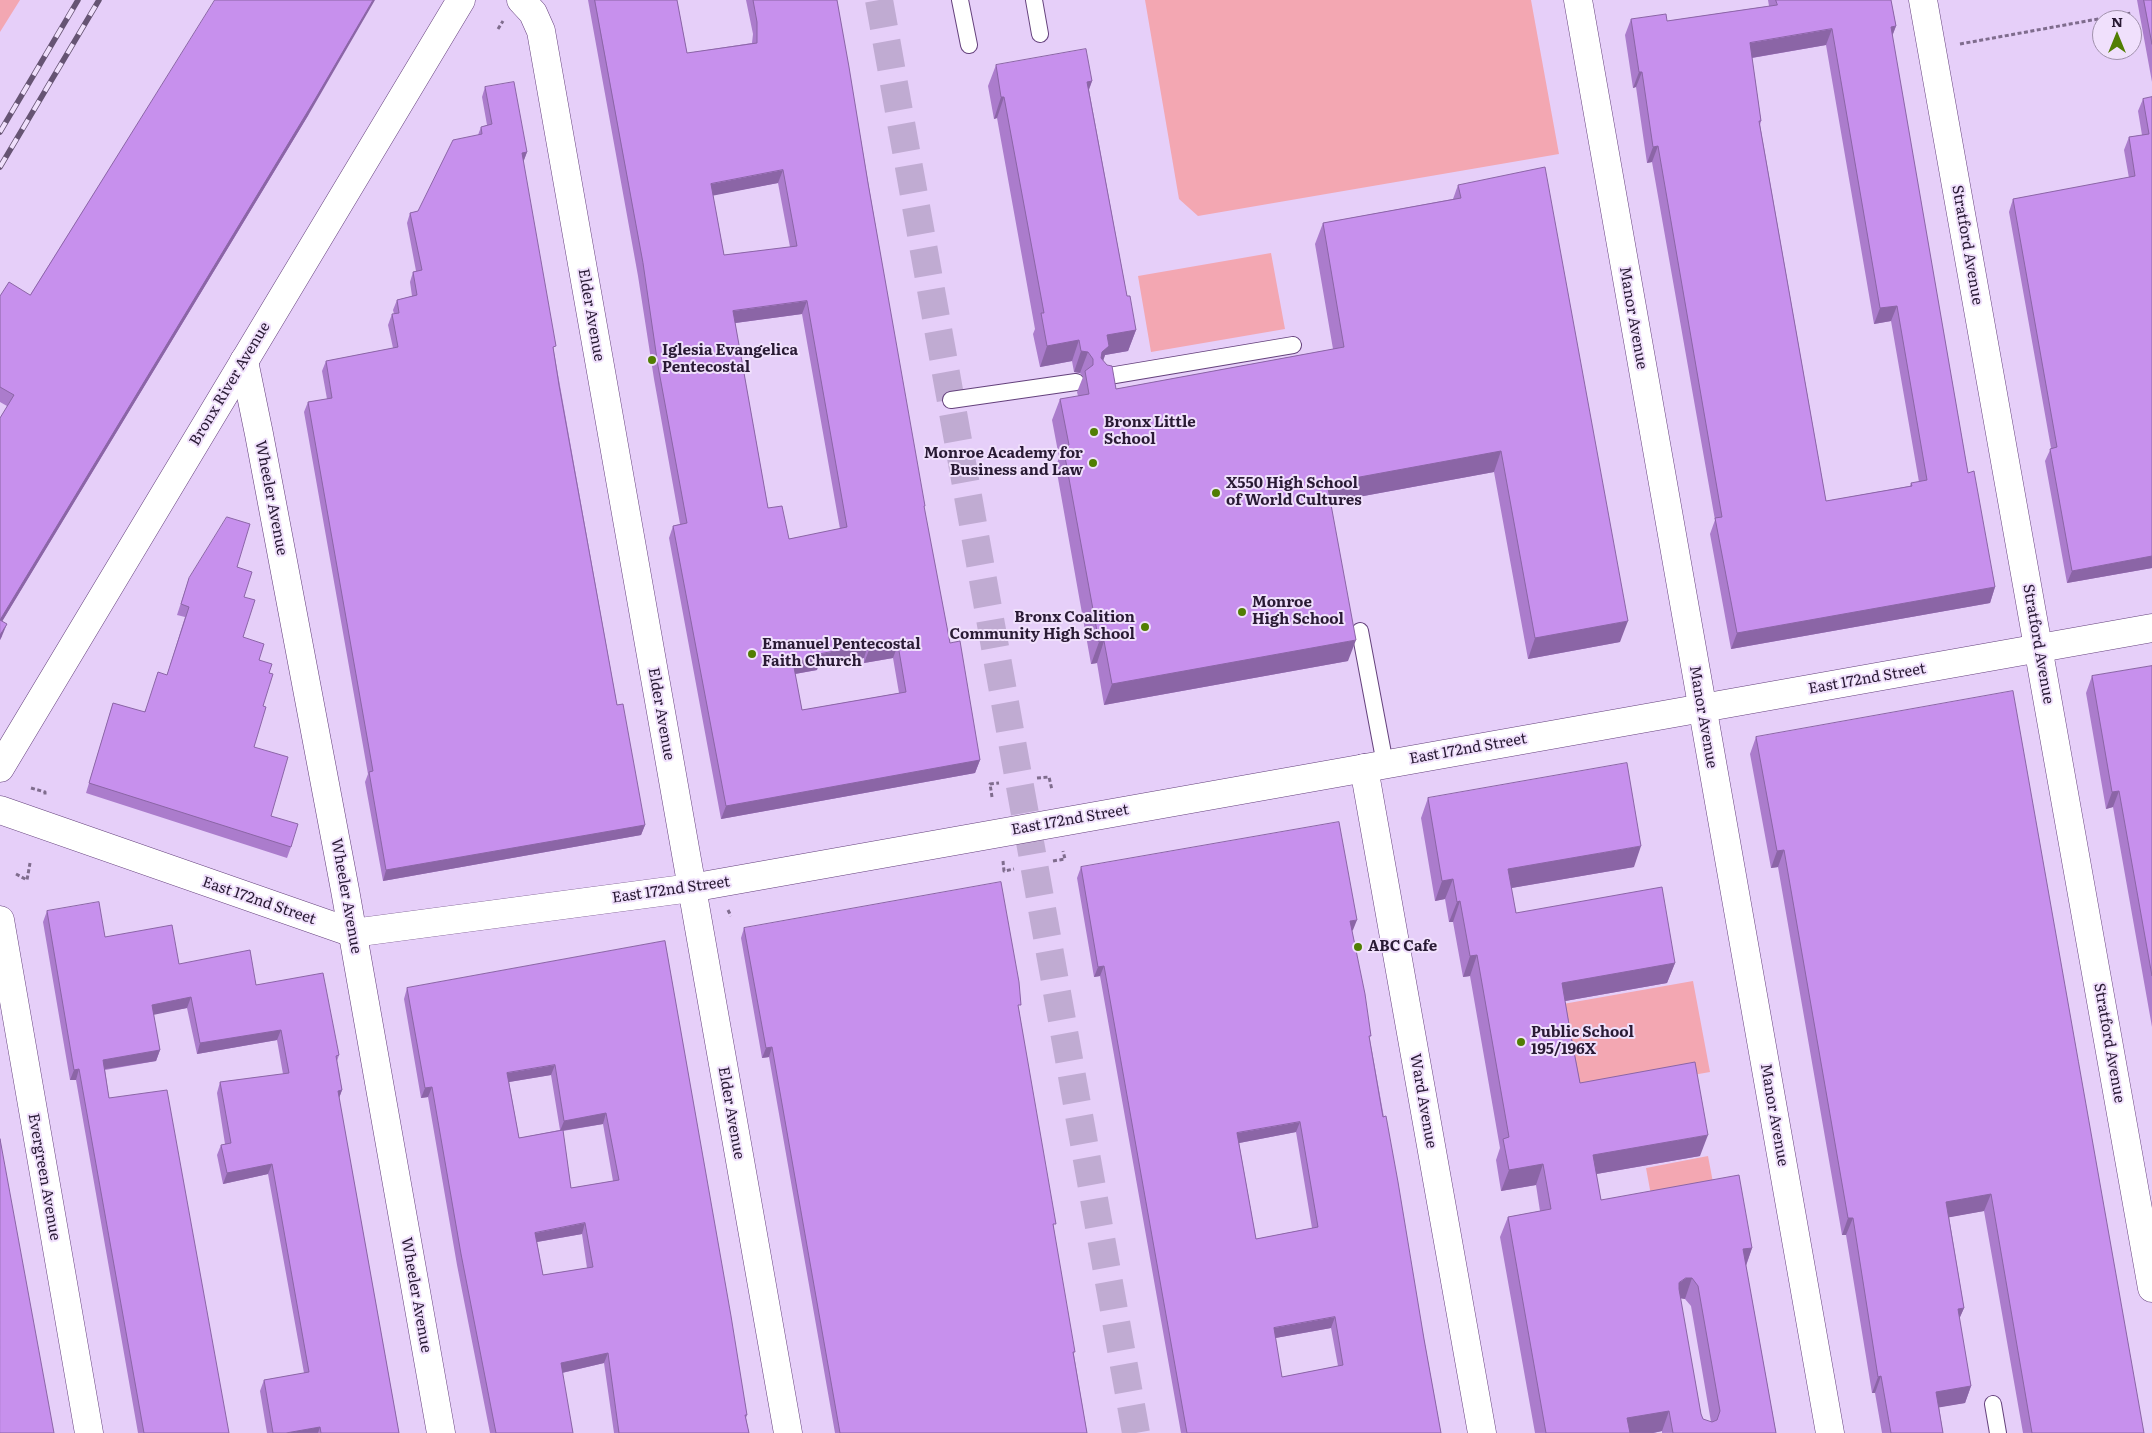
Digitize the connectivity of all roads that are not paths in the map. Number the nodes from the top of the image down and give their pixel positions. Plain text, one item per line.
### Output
1 (460, 0) edge
2 (521, 0) edge
3 (960, 0) edge
4 (1034, 0) edge
5 (1578, 0) edge
6 (1923, 0) edge
7 (1040, 34) dead end
8 (969, 45) dead end
9 (1292, 345) dead end
10 (244, 361) junction
11 (1102, 377) edge
12 (1076, 382) dead end
13 (951, 400) dead end
14 (2152, 628) edge
15 (1360, 631) dead end
16 (2039, 649) junction
17 (1702, 708) junction
18 (1374, 766) junction
19 (0, 768) edge
20 (0, 810) edge
21 (691, 888) junction
22 (0, 920) edge
23 (352, 933) junction
24 (2152, 1288) edge
25 (1993, 1404) dead end
26 (88, 1433) edge
27 (441, 1433) edge
28 (788, 1433) edge
29 (1482, 1433) edge
30 (1830, 1433) edge
31 (1998, 1433) edge

1 - 10 street, Bronx River Avenue
2 - 21 street, Elder Avenue
3 - 8 lane
4 - 7 lane
5 - 17 street, Manor Avenue
6 - 16 street, Stratford Avenue
9 - 11 lane
10 - 19 street, Bronx River Avenue
10 - 23 street, Wheeler Avenue
12 - 13 lane
14 - 16 street, East 172nd Street
15 - 18 lane
16 - 17 street, East 172nd Street
16 - 24 street, Stratford Avenue
17 - 18 street, East 172nd Street
17 - 30 street, Manor Avenue
18 - 21 street, East 172nd Street
18 - 29 street, Ward Avenue
20 - 23 street, East 172nd Street
21 - 23 street, East 172nd Street
21 - 28 street, Elder Avenue
22 - 26 street, Evergreen Avenue
23 - 27 street, Wheeler Avenue
25 - 31 lane

